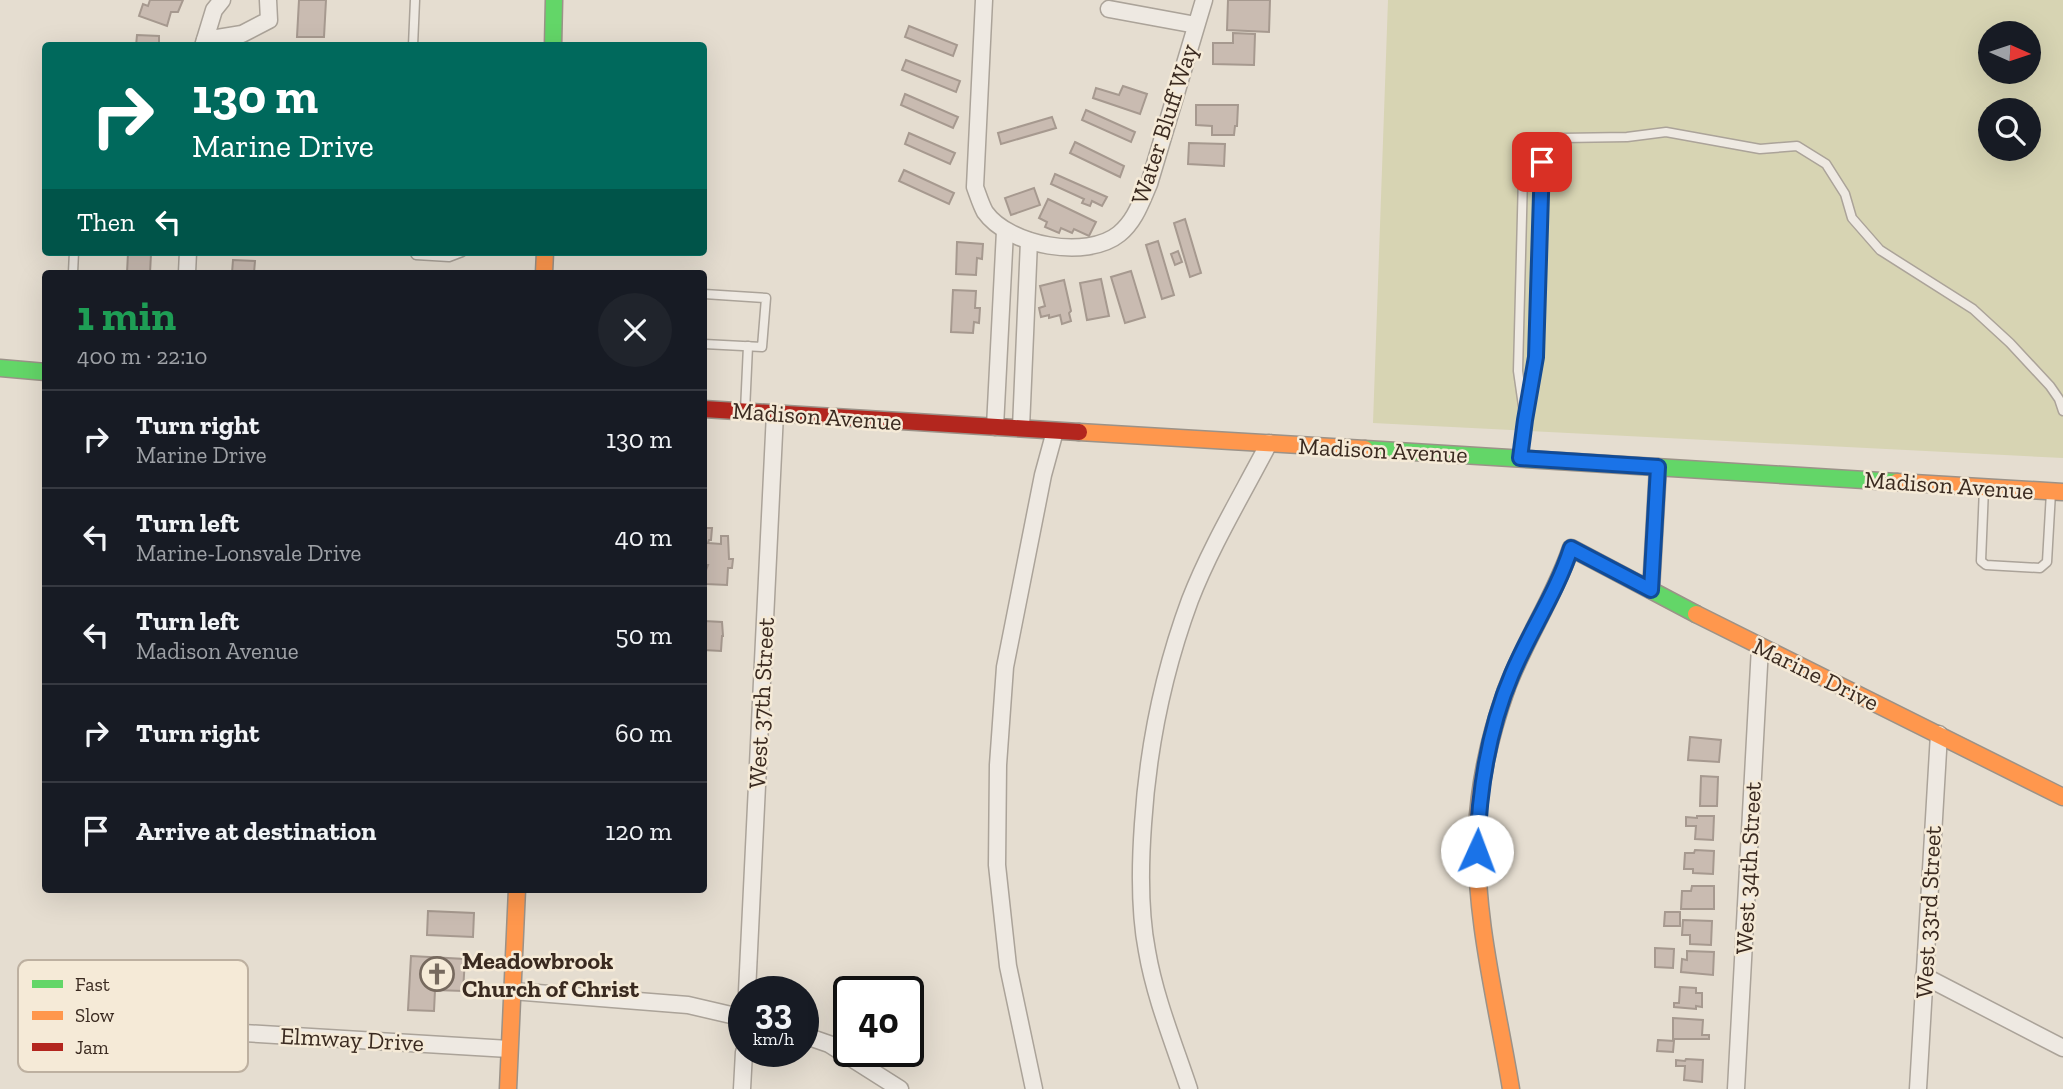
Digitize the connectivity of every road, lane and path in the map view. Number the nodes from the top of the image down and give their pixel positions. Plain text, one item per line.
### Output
1 (222, 0) edge
2 (268, 0) edge
3 (415, 0) edge
4 (554, 0) edge
5 (984, 0) edge
6 (1204, 0) edge
7 (1109, 9) dead end
8 (1196, 25) junction
9 (204, 42) edge
10 (208, 42) edge
11 (413, 42) edge
12 (553, 42) edge
13 (1541, 148) junction
14 (1005, 230) junction
15 (1029, 241) junction
16 (432, 256) edge
17 (452, 256) edge
18 (707, 294) edge
19 (707, 344) edge
20 (748, 346) junction
21 (0, 369) edge
22 (42, 372) edge
23 (707, 409) edge
24 (745, 411) junction
25 (2063, 411) edge
26 (775, 413) junction
27 (1525, 420) junction
28 (995, 427) junction
29 (1021, 428) junction
30 (1055, 430) junction
31 (1269, 443) junction
32 (1520, 458) junction
33 (1658, 467) junction
34 (1983, 488) junction
35 (2057, 492) edge
36 (1651, 590) junction
37 (1760, 647) junction
38 (1938, 734) junction
39 (2063, 797) edge
40 (517, 893) edge
41 (748, 976) edge
42 (1924, 976) junction
43 (512, 991) junction
44 (728, 1014) edge
45 (248, 1033) edge
46 (819, 1041) edge
47 (2063, 1048) edge
48 (509, 1049) junction
49 (743, 1067) edge
50 (508, 1089) edge
51 (742, 1089) edge
52 (900, 1089) edge
53 (1034, 1089) edge
54 (1189, 1089) edge
55 (1511, 1089) edge
56 (1736, 1089) edge
57 (1918, 1089) edge

1 - 9 street
2 - 10 street
3 - 11 lane
4 - 12 street
5 - 14 street
6 - 8 street, Water Bluff Way
7 - 8 street
8 - 15 street, Water Bluff Way
13 - 25 lane
13 - 27 lane
13 - 27 lane
14 - 15 street, Water Bluff Way
14 - 28 street
15 - 29 street
16 - 17 lane
18 - 20 lane
19 - 20 lane
20 - 24 lane
21 - 22 street
23 - 24 street, Madison Avenue
24 - 26 street, Madison Avenue
26 - 28 street, Madison Avenue
26 - 41 street, West 37th Street
27 - 32 lane
28 - 29 street, Madison Avenue
29 - 30 street, Madison Avenue
30 - 31 street, Madison Avenue
30 - 53 street
31 - 32 street, Madison Avenue
31 - 54 street
32 - 33 street, Madison Avenue
33 - 34 street, Madison Avenue
33 - 36 street
34 - 35 street, Madison Avenue
34 - 35 lane
36 - 37 street, Marine Drive
36 - 55 street, Marine Drive
37 - 38 street, Marine Drive
37 - 56 street, West 34th Street
38 - 39 street, Marine Drive
38 - 42 street, West 33rd Street
40 - 43 street
42 - 47 street
42 - 57 street, West 33rd Street
43 - 44 street
43 - 48 street
45 - 48 street, Elmway Drive
46 - 52 street
48 - 50 street
49 - 51 street

